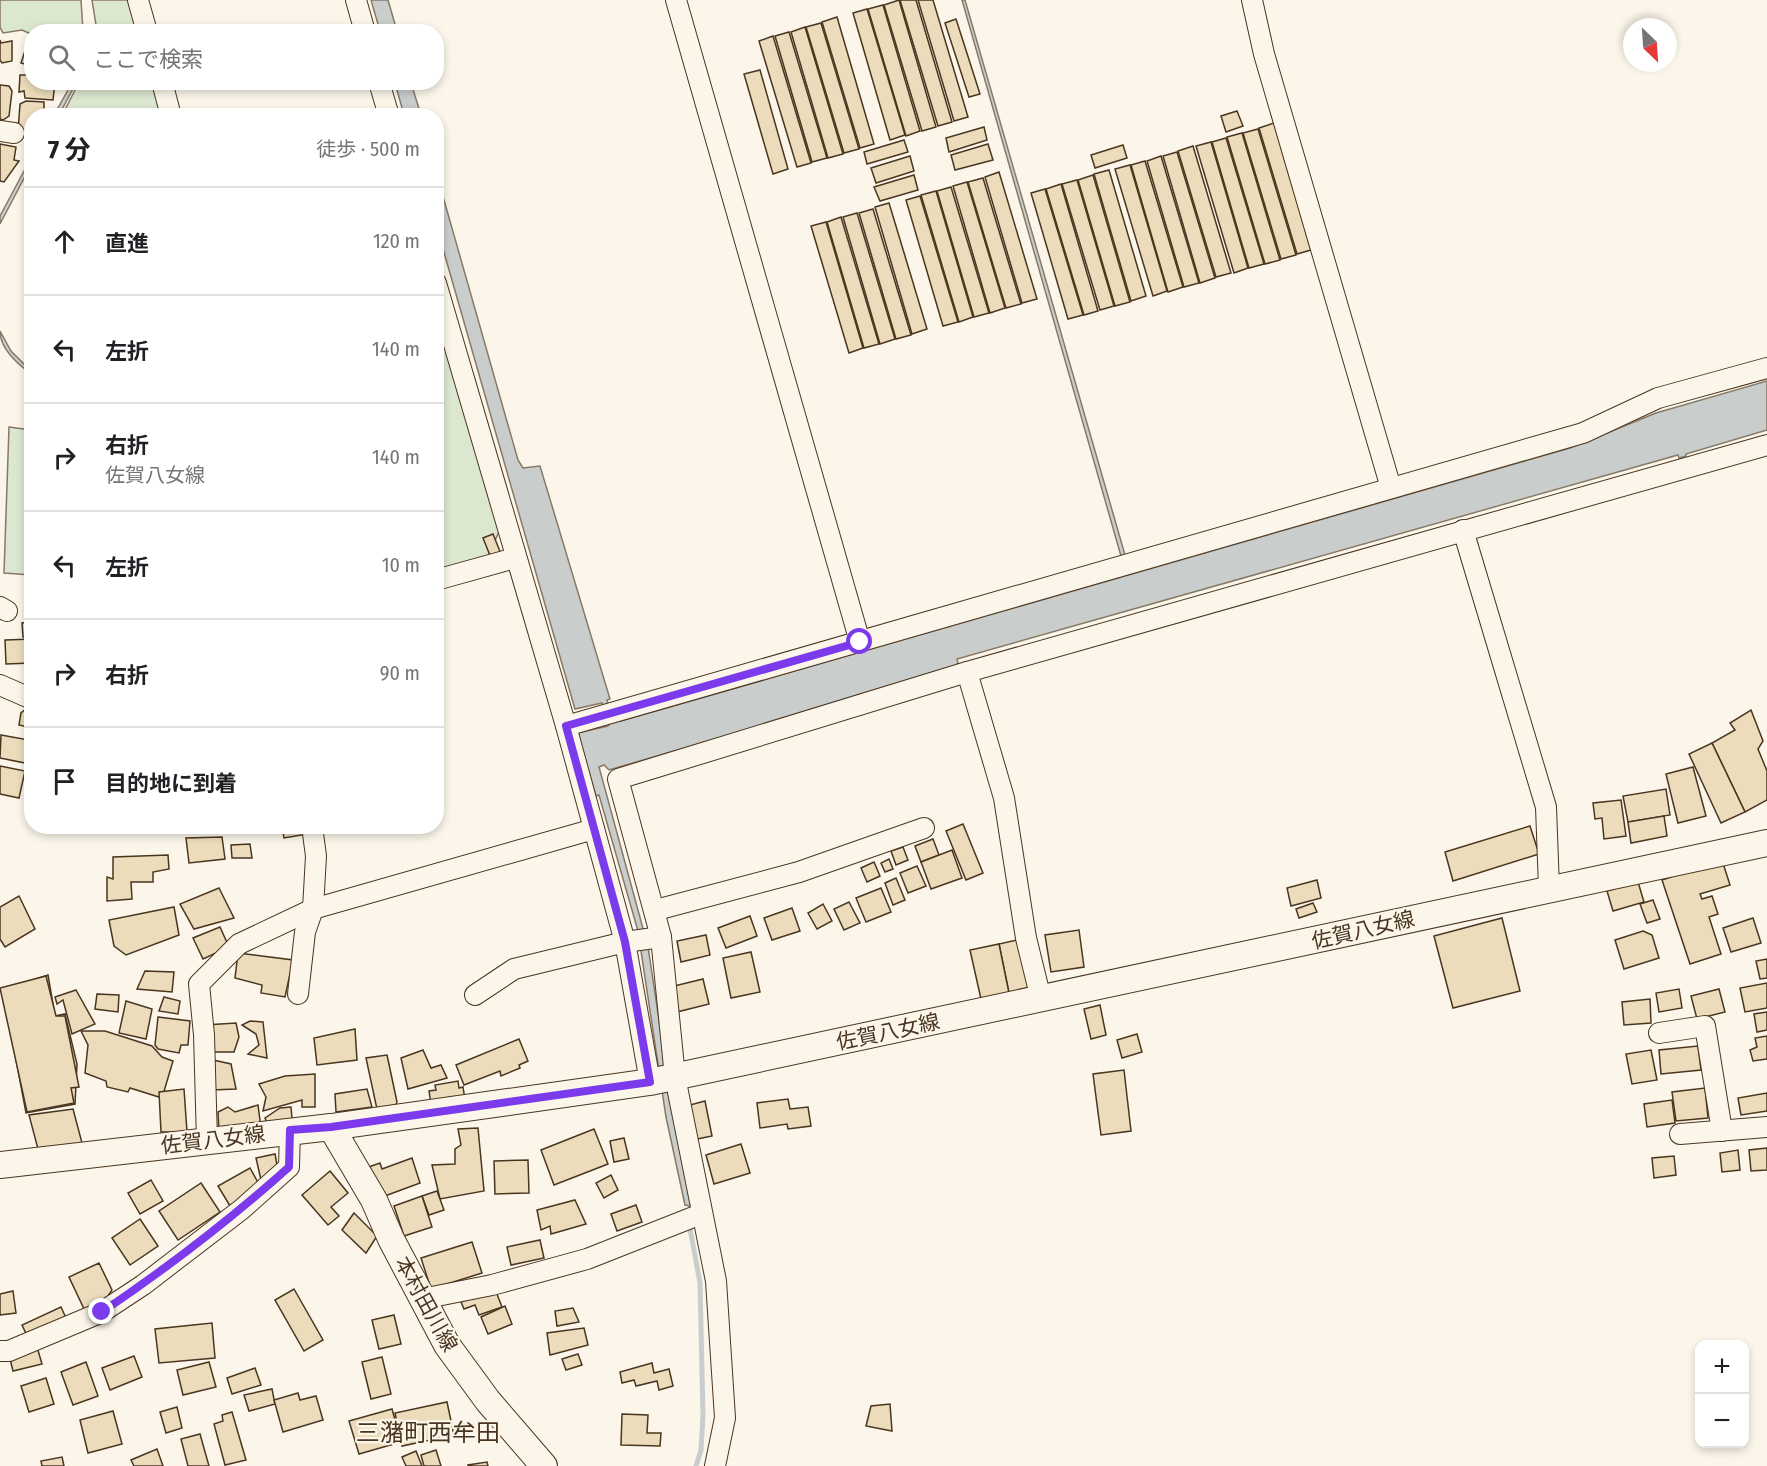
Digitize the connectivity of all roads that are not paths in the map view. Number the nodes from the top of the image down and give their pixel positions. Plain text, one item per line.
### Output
1 (138, 0) edge
2 (356, 0) edge
3 (676, 0) edge
4 (1252, 0) edge
5 (145, 24) edge
6 (362, 24) edge
7 (164, 90) edge
8 (381, 90) edge
9 (169, 108) edge
10 (386, 108) edge
11 (444, 312) edge
12 (1767, 368) edge
13 (1767, 445) edge
14 (1390, 488) junction
15 (1463, 530) junction
16 (515, 558) junction
17 (444, 578) edge
18 (860, 642) junction
19 (967, 672) junction
20 (0, 685) edge
21 (24, 696) edge
22 (566, 726) junction
23 (924, 828) dead end
24 (594, 829) junction
25 (313, 834) edge
26 (1767, 843) edge
27 (1549, 888) junction
28 (312, 909) junction
29 (656, 910) junction
30 (661, 937) junction
31 (625, 942) junction
32 (298, 994) dead end
33 (475, 995) dead end
34 (1041, 999) junction
35 (1659, 1033) dead end
36 (663, 1080) junction
37 (331, 1127) junction
38 (1767, 1127) edge
39 (290, 1130) junction
40 (1722, 1131) junction
41 (1680, 1134) dead end
42 (207, 1141) junction
43 (0, 1165) edge
44 (701, 1214) junction
45 (422, 1299) junction
46 (0, 1351) edge
47 (544, 1466) edge
48 (714, 1466) edge

1 - 5 street
2 - 6 street
3 - 18 street
4 - 14 street
7 - 9 street
8 - 10 street
11 - 16 street
12 - 14 street
13 - 15 street
14 - 18 street
15 - 19 street
15 - 27 street
16 - 17 street
16 - 22 street
18 - 22 street
19 - 29 street
19 - 34 street
20 - 21 street
22 - 24 street
23 - 29 street
24 - 28 street
24 - 31 street
25 - 28 street
26 - 27 main road, 佐賀八女線
27 - 34 main road, 佐賀八女線
28 - 32 street
28 - 42 street
29 - 30 street
30 - 31 street
30 - 36 street
31 - 33 street
31 - 36 street
34 - 36 main road, 佐賀八女線
35 - 40 street
36 - 37 main road, 佐賀八女線
36 - 44 street
37 - 39 main road, 佐賀八女線
37 - 45 main road, 本村田川線
38 - 40 street
39 - 42 main road, 佐賀八女線
39 - 46 street
40 - 41 street
42 - 43 main road, 佐賀八女線
44 - 45 street
44 - 48 street
45 - 47 main road, 本村田川線

